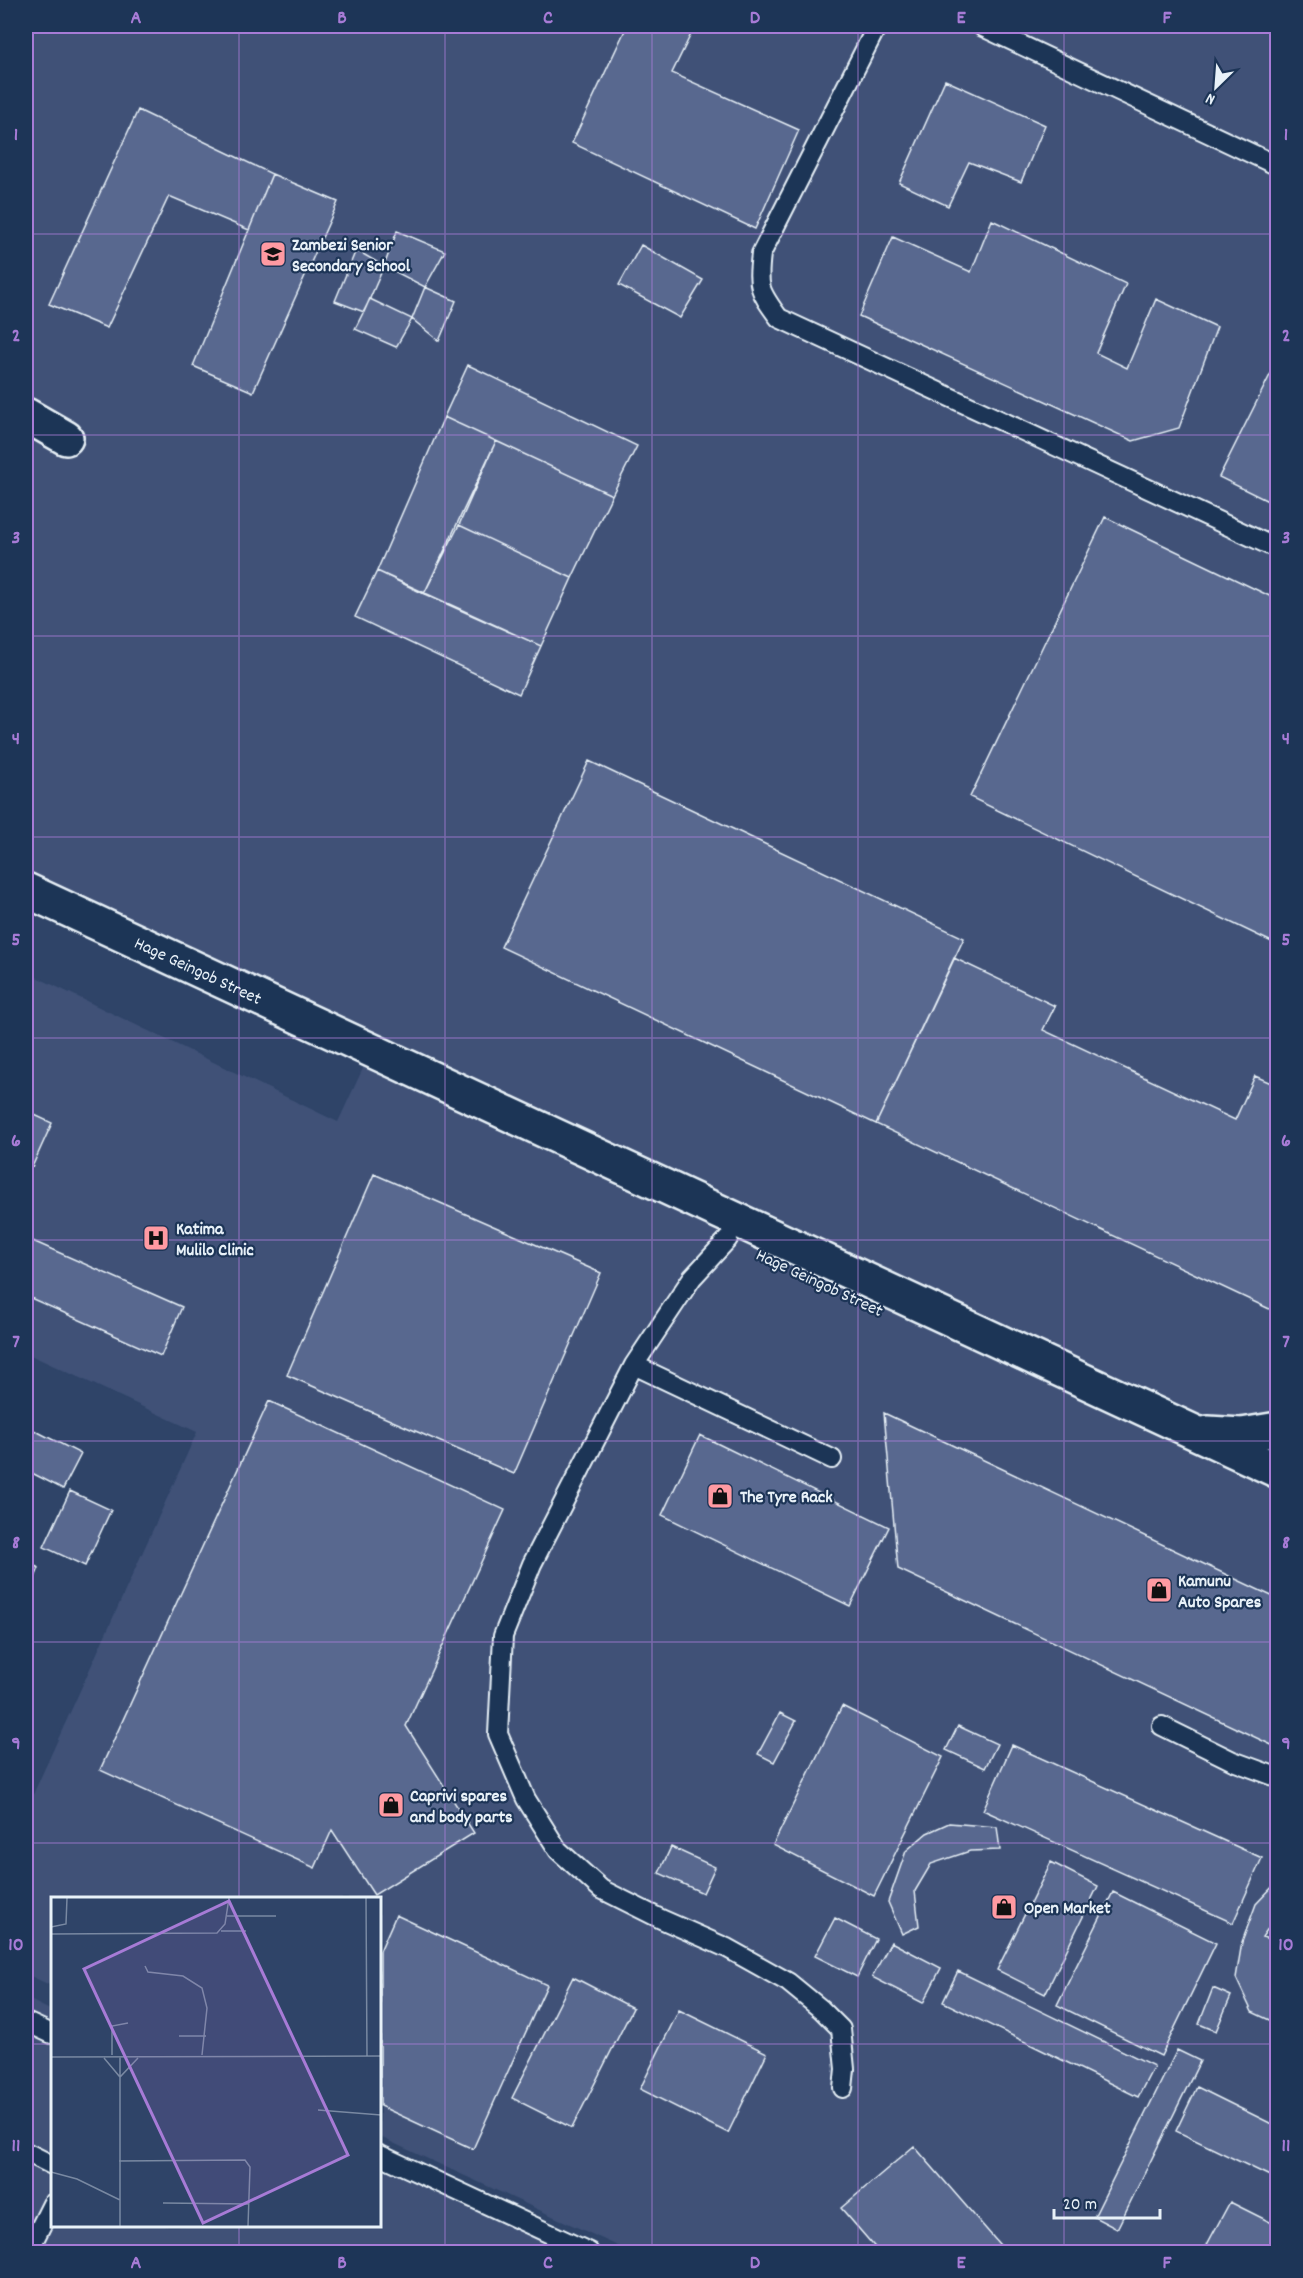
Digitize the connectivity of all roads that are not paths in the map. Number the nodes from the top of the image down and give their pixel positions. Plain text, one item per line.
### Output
1 (877, 26) edge
2 (981, 26) edge
3 (1278, 166) edge
4 (26, 415) edge
5 (66, 438) dead end
6 (1278, 549) edge
7 (26, 890) edge
8 (371, 1051) junction
9 (728, 1239) junction
10 (634, 1365) junction
11 (1278, 1429) edge
12 (1194, 1432) junction
13 (832, 1460) dead end
14 (1278, 1471) edge
15 (1278, 1496) edge
16 (1162, 1726) dead end
17 (1278, 1775) edge
18 (26, 2022) edge
19 (51, 2034) edge
20 (843, 2088) dead end
21 (26, 2152) edge
22 (381, 2155) edge
23 (51, 2164) edge
24 (51, 2206) edge
25 (28, 2253) edge
26 (589, 2253) edge

1 - 6 lane
2 - 3 lane
4 - 5 street
7 - 8 street, Hage Geingob Street
8 - 9 street, Hage Geingob Street
8 - 12 street, Hage Geingob Street
9 - 10 lane
9 - 15 street, Hage Geingob Street
10 - 13 lane
10 - 20 lane
11 - 12 street
12 - 14 street, Hage Geingob Street
16 - 17 lane
18 - 19 lane
21 - 23 lane
22 - 26 lane
24 - 25 lane

